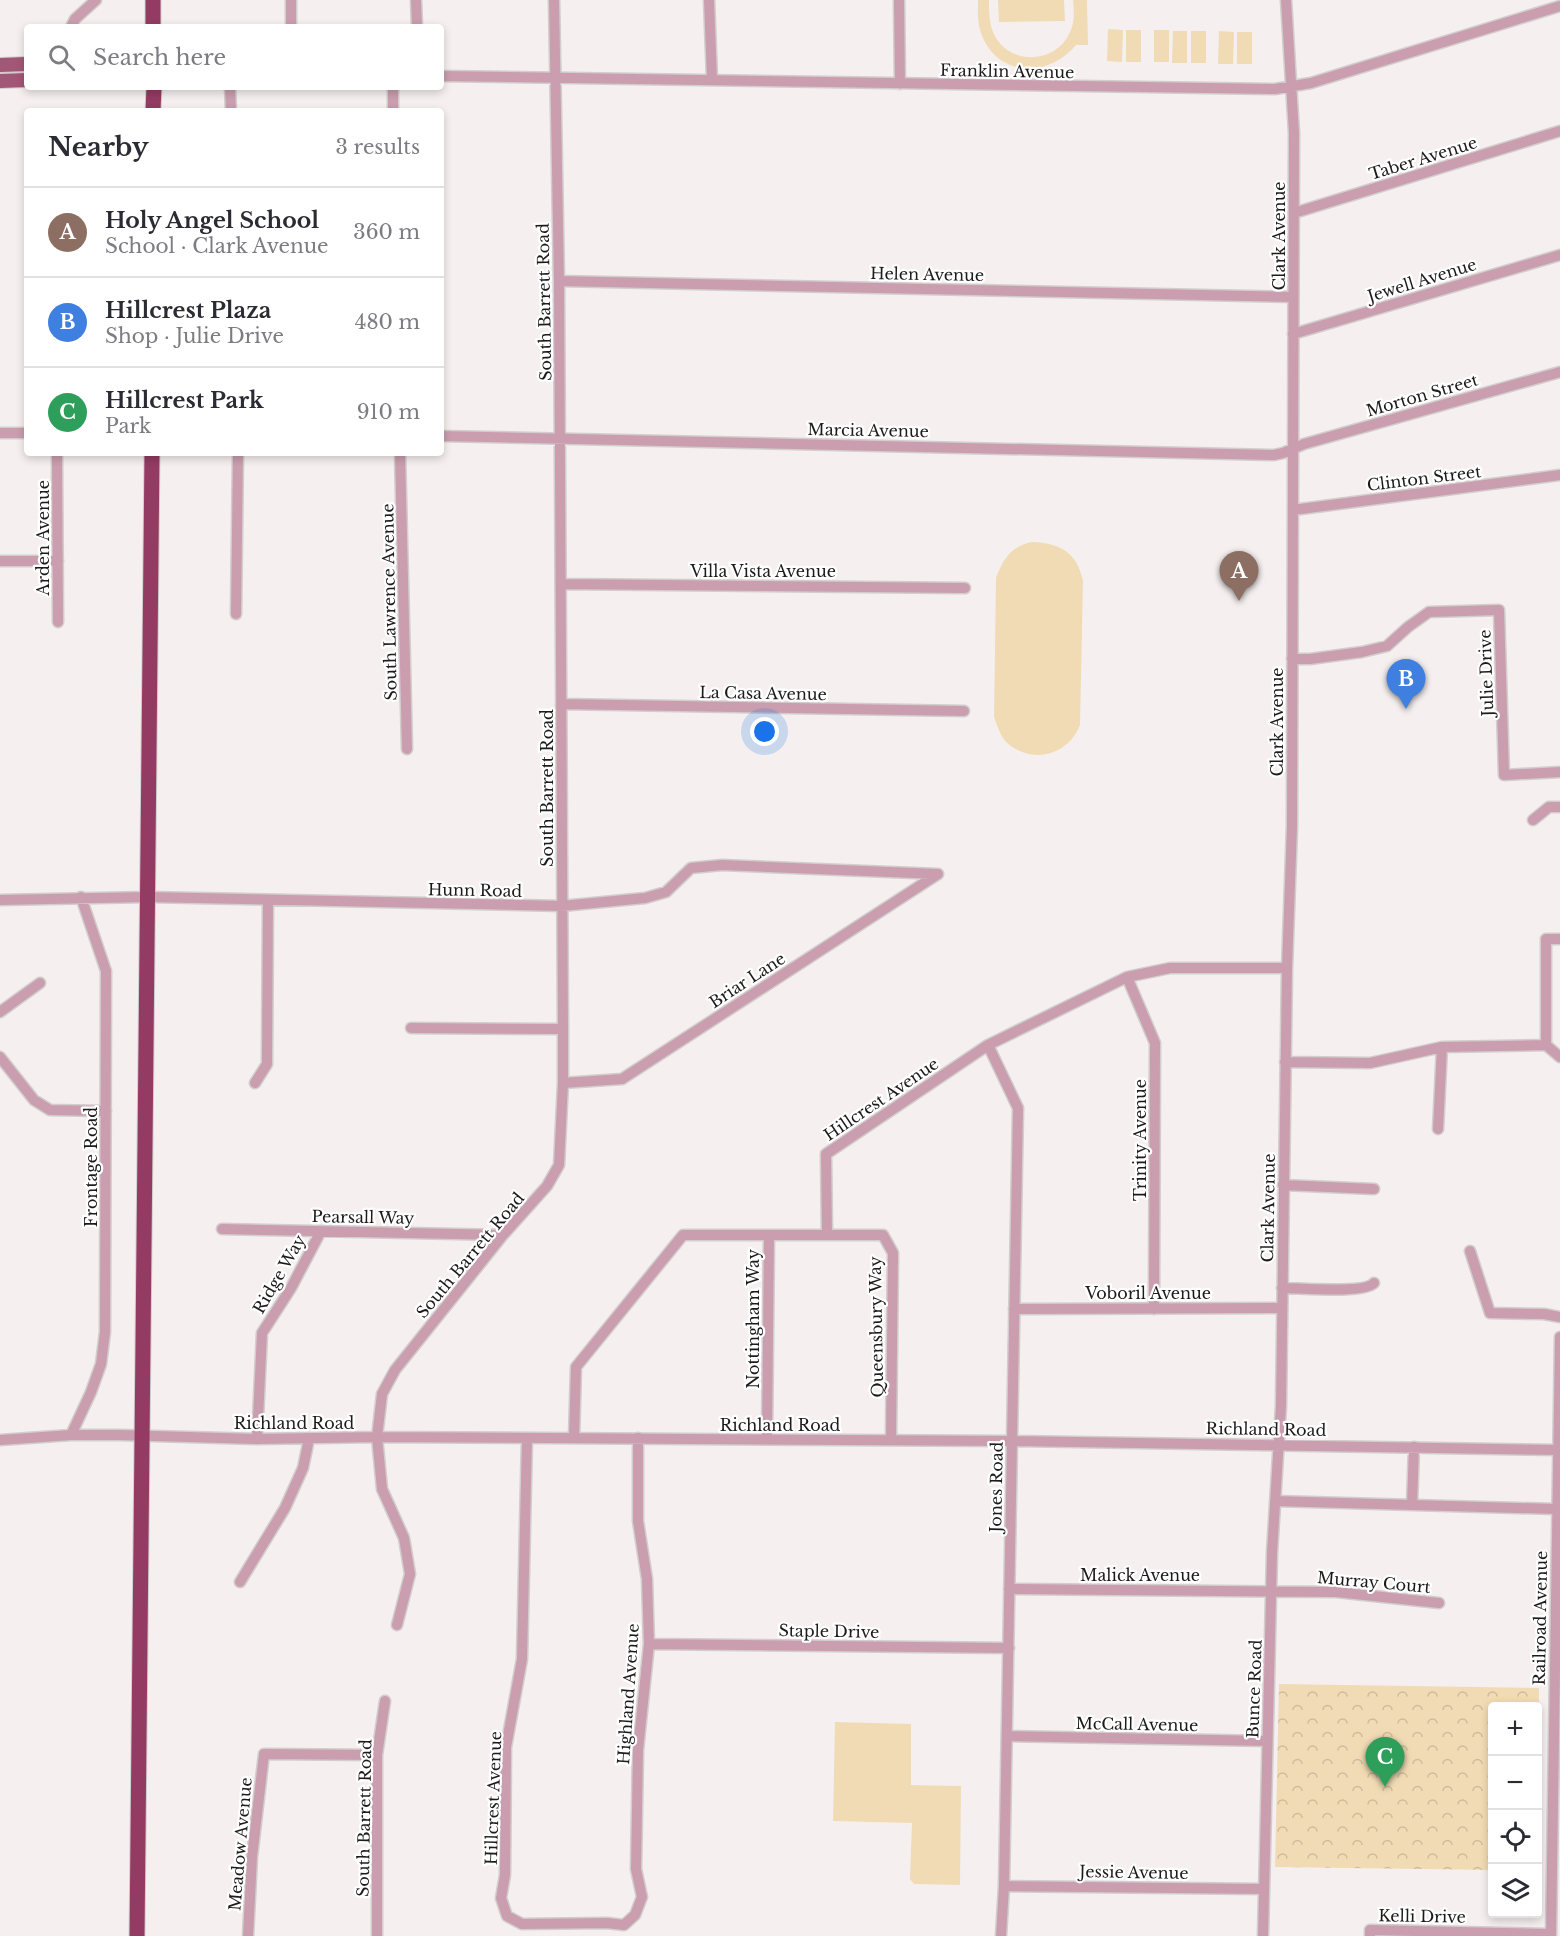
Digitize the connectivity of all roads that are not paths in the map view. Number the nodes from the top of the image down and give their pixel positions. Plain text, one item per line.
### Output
1 (96, 0) edge
2 (153, 0) edge
3 (291, 0) edge
4 (416, 0) edge
5 (554, 0) edge
6 (709, 0) edge
7 (899, 0) edge
8 (1286, 0) edge
9 (1560, 6) edge
10 (72, 24) edge
11 (153, 24) edge
12 (291, 24) edge
13 (417, 24) edge
14 (24, 64) edge
15 (0, 65) edge
16 (444, 76) edge
17 (554, 77) junction
18 (712, 79) junction
19 (0, 81) edge
20 (24, 81) edge
21 (900, 84) junction
22 (1292, 87) junction
23 (153, 90) edge
24 (230, 90) edge
25 (393, 90) edge
26 (153, 108) edge
27 (231, 108) edge
28 (393, 108) edge
29 (1560, 131) edge
30 (1294, 213) junction
31 (1560, 255) edge
32 (559, 281) junction
33 (1293, 297) junction
34 (1293, 334) junction
35 (1560, 372) edge
36 (0, 433) edge
37 (24, 433) edge
38 (444, 436) edge
39 (560, 438) junction
40 (1293, 448) junction
41 (57, 456) edge
42 (152, 456) edge
43 (238, 456) edge
44 (400, 456) edge
45 (1560, 475) edge
46 (1293, 510) junction
47 (0, 561) edge
48 (58, 561) junction
49 (561, 584) junction
50 (964, 588) dead end
51 (236, 614) dead end
52 (58, 622) dead end
53 (1292, 659) junction
54 (561, 704) junction
55 (964, 711) dead end
56 (407, 749) dead end
57 (1560, 772) edge
58 (1560, 807) edge
59 (1533, 820) dead end
60 (938, 874) joint
61 (81, 897) junction
62 (147, 897) junction
63 (0, 900) edge
64 (268, 900) junction
65 (562, 906) junction
66 (1560, 939) edge
67 (1287, 968) junction
68 (1127, 978) junction
69 (40, 983) dead end
70 (0, 1012) edge
71 (411, 1028) dead end
72 (563, 1029) junction
73 (987, 1045) junction
74 (1545, 1045) junction
75 (1442, 1047) junction
76 (1560, 1057) edge
77 (1285, 1062) junction
78 (2, 1063) edge
79 (255, 1083) dead end
80 (563, 1083) junction
81 (106, 1111) junction
82 (1438, 1129) dead end
83 (1283, 1185) junction
84 (1374, 1190) dead end
85 (222, 1228) dead end
86 (321, 1231) junction
87 (503, 1234) junction
88 (769, 1235) junction
89 (827, 1235) junction
90 (1470, 1251) dead end
91 (1374, 1283) dead end
92 (1282, 1288) junction
93 (1282, 1308) junction
94 (1014, 1309) junction
95 (1154, 1309) junction
96 (1560, 1317) edge
97 (1560, 1337) edge
98 (71, 1435) junction
99 (143, 1436) junction
100 (377, 1437) junction
101 (527, 1438) junction
102 (574, 1438) junction
103 (638, 1438) junction
104 (257, 1439) junction
105 (309, 1439) junction
106 (0, 1440) edge
107 (767, 1440) junction
108 (891, 1440) junction
109 (1012, 1441) junction
110 (1280, 1444) junction
111 (1414, 1447) junction
112 (1559, 1450) edge
113 (1275, 1501) junction
114 (1412, 1505) junction
115 (1556, 1509) junction
116 (240, 1582) dead end
117 (1009, 1589) junction
118 (1271, 1591) junction
119 (1439, 1603) dead end
120 (397, 1625) dead end
121 (649, 1644) junction
122 (1009, 1648) junction
123 (1557, 1661) edge
124 (385, 1701) dead end
125 (1007, 1736) junction
126 (1267, 1741) junction
127 (376, 1755) junction
128 (1556, 1765) edge
129 (1004, 1886) junction
130 (1264, 1889) junction
131 (635, 1915) joint
132 (1551, 1935) edge
133 (138, 1936) edge
134 (248, 1936) edge
135 (377, 1936) edge
136 (1001, 1936) edge
137 (1263, 1936) edge
138 (1370, 1936) edge

1 - 10 street
2 - 11 highway
3 - 12 street
4 - 13 street
5 - 17 street, South Barrett Road
6 - 18 street
7 - 21 street
8 - 22 street, Clark Avenue
9 - 22 street, Franklin Avenue
14 - 15 main road
16 - 17 street, Franklin Avenue
17 - 18 street, Franklin Avenue
17 - 32 street, South Barrett Road
18 - 21 street, Franklin Avenue
19 - 20 main road
21 - 22 street, Franklin Avenue
22 - 30 street, Clark Avenue
23 - 26 highway
24 - 27 street
25 - 28 street
29 - 30 street, Taber Avenue
30 - 33 street, Clark Avenue
31 - 34 street, Jewell Avenue
32 - 33 street, Helen Avenue
32 - 39 street, South Barrett Road
33 - 34 street, Clark Avenue
34 - 40 street, Clark Avenue
35 - 40 street, Morton Street
36 - 37 street
38 - 39 street, Marcia Avenue
39 - 40 street, Marcia Avenue
39 - 49 street, South Barrett Road
40 - 46 street, Clark Avenue
41 - 48 street, Arden Avenue
42 - 62 highway
43 - 51 street
44 - 56 street, South Lawrence Avenue
45 - 46 street, Clinton Street
46 - 53 street, Clark Avenue
47 - 48 street
48 - 52 street, Arden Avenue
49 - 50 street, Villa Vista Avenue
49 - 54 street, South Barrett Road
53 - 57 street, Julie Drive
53 - 67 street, Clark Avenue
54 - 55 street, La Casa Avenue
54 - 65 street, South Barrett Road
58 - 59 street
60 - 65 street, Hunn Road
60 - 80 street, Briar Lane
61 - 62 street, Hunn Road
61 - 63 street, Hunn Road
61 - 81 street, Frontage Road
62 - 64 street, Hunn Road
62 - 99 highway
64 - 65 street, Hunn Road
64 - 79 street
65 - 72 street, South Barrett Road
66 - 74 street
67 - 68 street, Hillcrest Avenue
67 - 77 street, Clark Avenue
68 - 73 street, Hillcrest Avenue
68 - 95 street, Trinity Avenue
69 - 70 street
71 - 72 street
72 - 80 street, South Barrett Road
73 - 89 street, Hillcrest Avenue
73 - 94 street, Jones Road
74 - 75 street
74 - 76 street
75 - 77 street
75 - 82 street
77 - 83 street, Clark Avenue
78 - 81 street
80 - 87 street, South Barrett Road
81 - 98 street, Frontage Road
83 - 84 street
83 - 92 street, Clark Avenue
85 - 86 street, Pearsall Way
86 - 87 street, Pearsall Way
86 - 104 street, Ridge Way
87 - 100 street, South Barrett Road
88 - 89 street
88 - 102 street
88 - 107 street, Nottingham Way
89 - 108 street, Queensbury Way
90 - 96 street
91 - 92 street
92 - 93 street, Clark Avenue
93 - 95 street, Voboril Avenue
93 - 110 street, Clark Avenue
94 - 95 street, Voboril Avenue
94 - 109 street, Jones Road
97 - 112 street, Railroad Avenue
98 - 99 street, Richland Road
98 - 106 street, Richland Road
99 - 104 street, Richland Road
99 - 133 highway
100 - 101 street, Richland Road
100 - 105 street, Richland Road
100 - 120 street, South Barrett Road
101 - 102 street, Richland Road
101 - 131 street, Hillcrest Avenue
102 - 103 street, Richland Road
103 - 107 street, Richland Road
103 - 121 street, Highland Avenue
104 - 105 street, Richland Road
105 - 116 street
107 - 108 street, Richland Road
108 - 109 street, Richland Road
109 - 110 street, Richland Road
109 - 117 street, Jones Road
110 - 111 street, Richland Road
110 - 113 street, Bunce Road
111 - 112 street, Richland Road
111 - 114 street
112 - 115 street, Railroad Avenue
113 - 114 street
113 - 118 street, Bunce Road
114 - 115 street
115 - 123 street, Railroad Avenue
117 - 118 street, Malick Avenue
117 - 122 street, Jones Road
118 - 119 street, Murray Court
118 - 126 street, Bunce Road
121 - 122 street, Staple Drive
121 - 131 street, Highland Avenue
122 - 125 street, Jones Road
123 - 128 street, Railroad Avenue
124 - 127 street, South Barrett Road
125 - 126 street, McCall Avenue
125 - 129 street, Jones Road
126 - 130 street, Bunce Road
127 - 134 street, Meadow Avenue
127 - 135 street, South Barrett Road
128 - 132 street, Railroad Avenue
129 - 130 street, Jessie Avenue
129 - 136 street, Jones Road
130 - 137 street, Bunce Road
132 - 138 street, Kelli Drive

